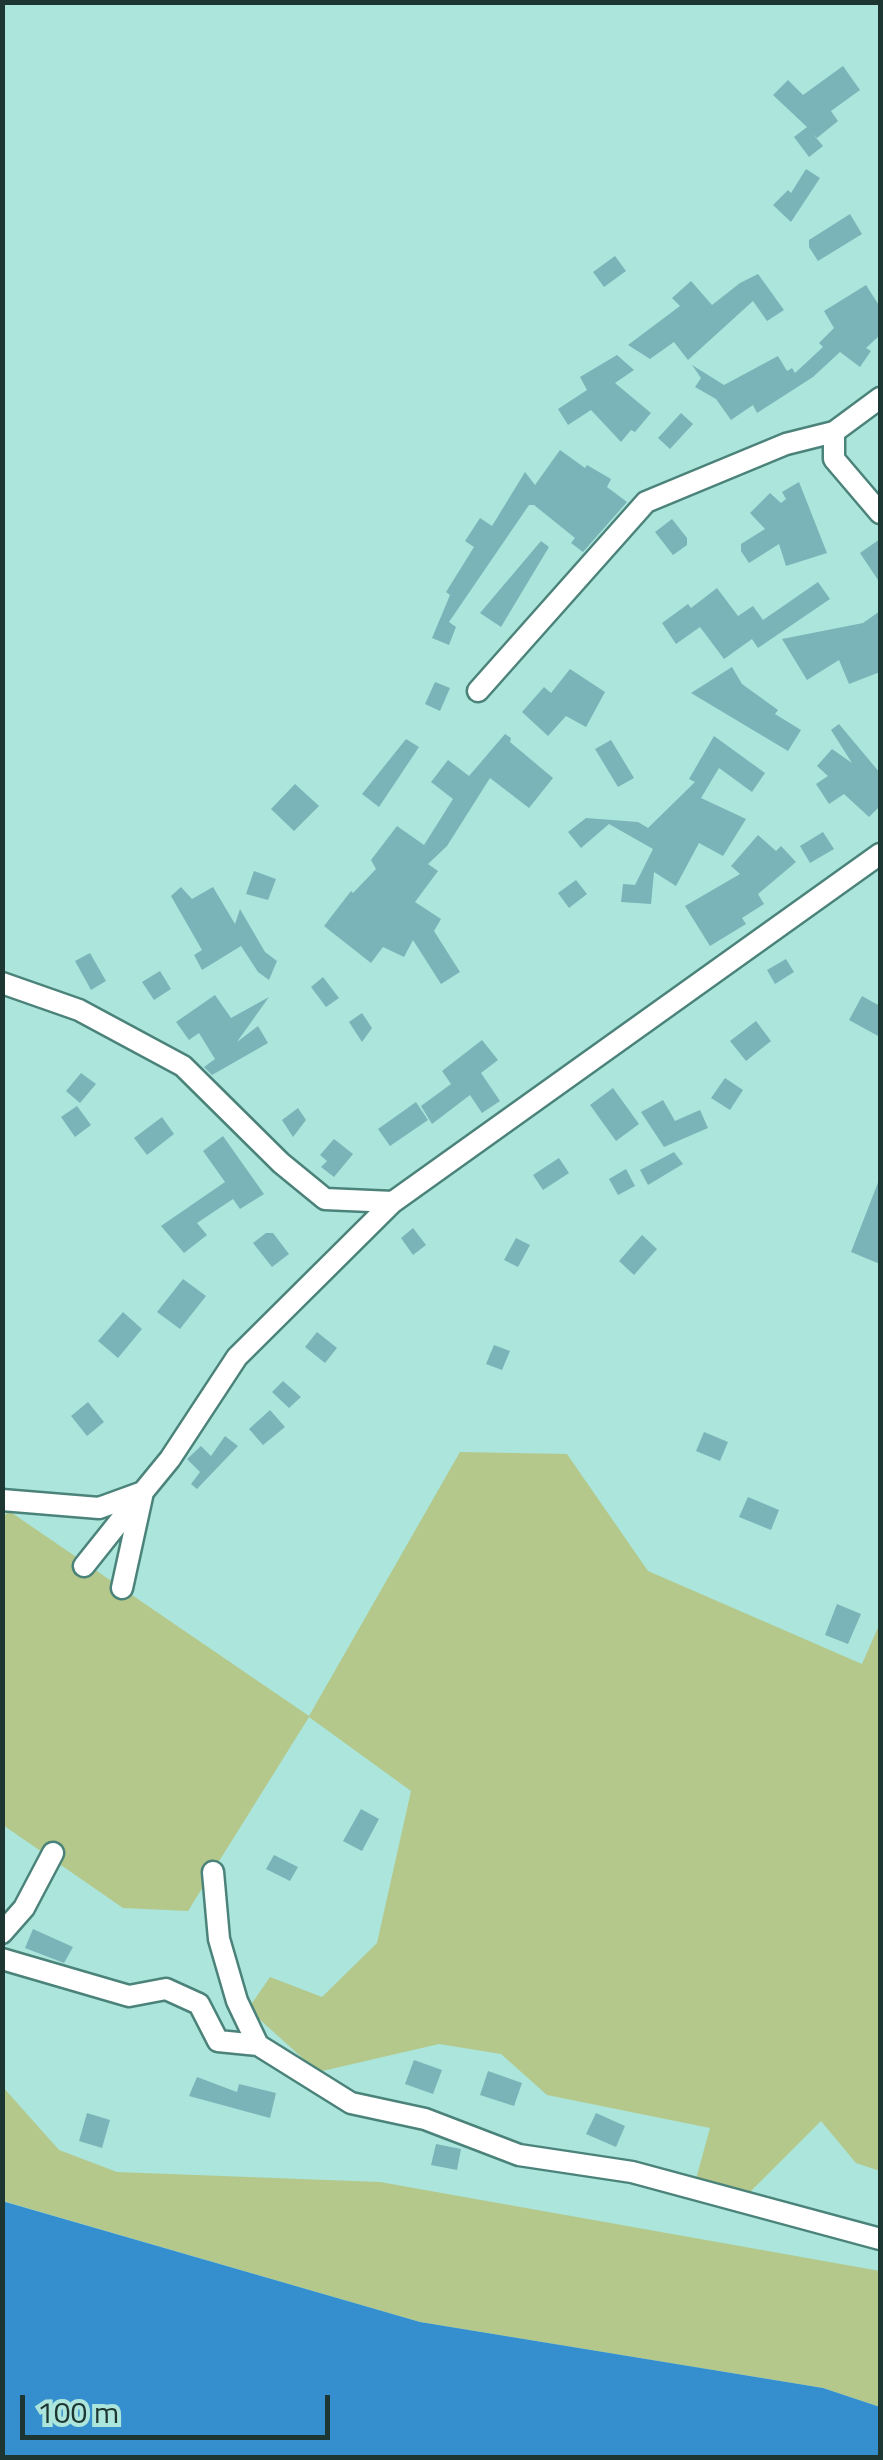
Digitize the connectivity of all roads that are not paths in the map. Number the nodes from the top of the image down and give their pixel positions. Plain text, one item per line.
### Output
1 (880, 398) edge
2 (834, 432) junction
3 (880, 513) edge
4 (478, 691) dead end
5 (880, 854) edge
6 (2, 983) edge
7 (392, 1202) junction
8 (143, 1492) junction
9 (2, 1500) edge
10 (84, 1566) dead end
11 (122, 1588) dead end
12 (53, 1853) dead end
13 (213, 1872) dead end
14 (2, 1933) edge
15 (2, 1959) edge
16 (258, 2045) junction
17 (880, 2239) edge

1 - 2 street
2 - 3 street
2 - 4 street
5 - 7 street
6 - 7 street
7 - 8 street
8 - 9 street
8 - 10 street
8 - 11 street
12 - 14 street
13 - 16 street
15 - 16 street
16 - 17 street

